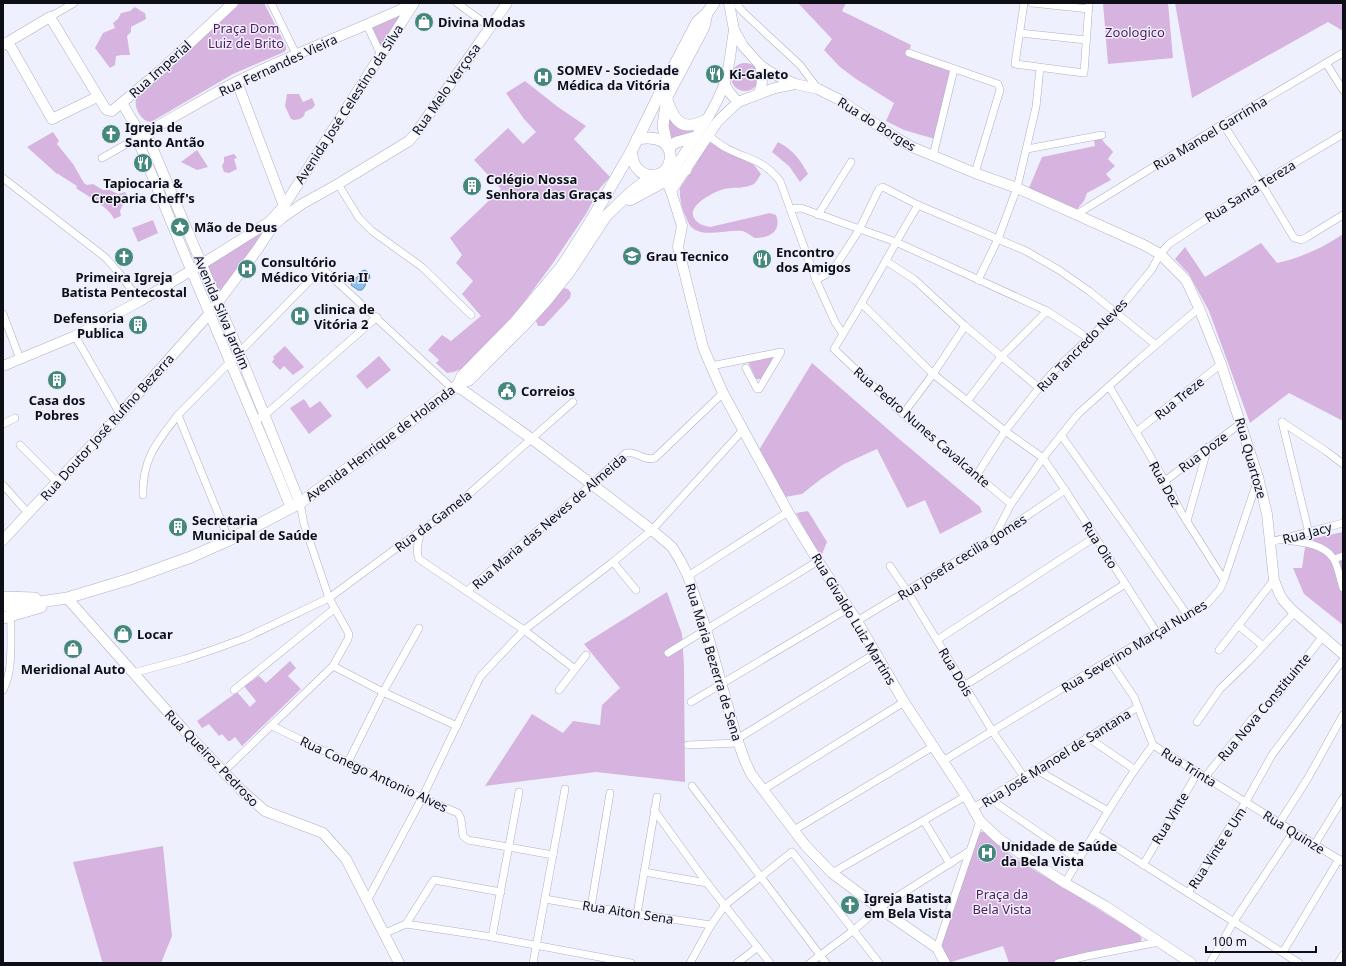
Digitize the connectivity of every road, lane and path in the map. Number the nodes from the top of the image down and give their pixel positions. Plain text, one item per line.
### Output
1 (74, 3) edge
2 (270, 3) edge
3 (457, 3) edge
4 (507, 3) edge
5 (714, 3) edge
6 (732, 3) edge
7 (1024, 3) edge
8 (1032, 3) edge
9 (230, 4) edge
10 (413, 4) edge
11 (1089, 6) edge
12 (707, 13) junction
13 (50, 17) junction
14 (367, 25) junction
15 (490, 27) junction
16 (734, 30) junction
17 (1020, 33) junction
18 (1086, 40) junction
19 (6, 43) edge
20 (747, 51) junction
21 (909, 53) dead end
22 (1343, 53) edge
23 (296, 54) junction
24 (381, 55) junction
25 (730, 58) junction
26 (1326, 63) junction
27 (760, 65) junction
28 (1040, 68) junction
29 (954, 69) junction
30 (237, 82) junction
31 (724, 82) junction
32 (795, 84) junction
33 (818, 89) junction
34 (1343, 90) edge
35 (759, 93) junction
36 (98, 97) junction
37 (666, 97) junction
38 (738, 102) junction
39 (122, 103) junction
40 (708, 118) junction
41 (1223, 124) junction
42 (140, 133) junction
43 (1343, 134) edge
44 (708, 135) junction
45 (1102, 135) dead end
46 (695, 137) junction
47 (637, 139) junction
48 (667, 146) junction
49 (1026, 149) junction
50 (631, 152) junction
51 (933, 156) junction
52 (102, 158) dead end
53 (851, 162) dead end
54 (686, 170) joint
55 (975, 173) junction
56 (3, 178) edge
57 (662, 180) junction
58 (1261, 183) junction
59 (338, 184) junction
60 (1017, 188) junction
61 (292, 193) junction
62 (302, 204) junction
63 (918, 206) junction
64 (287, 209) junction
65 (791, 210) junction
66 (1077, 214) junction
67 (818, 215) junction
68 (1343, 215) edge
69 (271, 224) junction
70 (859, 230) junction
71 (998, 239) junction
72 (896, 242) junction
73 (1160, 254) junction
74 (886, 261) junction
75 (202, 264) junction
76 (192, 270) junction
77 (816, 280) junction
78 (978, 280) junction
79 (140, 300) junction
80 (218, 302) junction
81 (862, 304) junction
82 (1199, 308) junction
83 (1047, 311) junction
84 (1117, 312) junction
85 (210, 313) junction
86 (3, 314) edge
87 (472, 315) dead end
88 (377, 317) junction
89 (965, 326) junction
90 (843, 334) junction
91 (75, 336) junction
92 (1088, 338) junction
93 (1156, 345) junction
94 (240, 352) junction
95 (1001, 357) junction
96 (20, 359) junction
97 (230, 361) junction
98 (1221, 364) junction
99 (3, 366) edge
100 (710, 366) junction
101 (746, 368) dead end
102 (933, 374) junction
103 (456, 386) junction
104 (1109, 386) junction
105 (1039, 388) junction
106 (723, 393) junction
107 (968, 400) junction
108 (573, 402) dead end
109 (120, 414) junction
110 (903, 414) junction
111 (178, 415) junction
112 (265, 415) junction
113 (15, 418) dead end
114 (255, 420) junction
115 (1241, 423) junction
116 (3, 424) edge
117 (743, 430) junction
118 (1005, 431) junction
119 (1136, 432) junction
120 (1061, 435) junction
121 (532, 439) junction
122 (20, 445) dead end
123 (1208, 447) junction
124 (1043, 458) junction
125 (1343, 464) edge
126 (976, 476) junction
127 (1258, 477) junction
128 (1165, 481) junction
129 (57, 482) junction
130 (3, 485) edge
131 (591, 485) junction
132 (1065, 490) junction
133 (143, 495) dead end
134 (1011, 504) junction
135 (295, 505) junction
136 (788, 512) junction
137 (28, 513) junction
138 (1186, 521) junction
139 (1343, 523) edge
140 (652, 530) junction
141 (421, 531) junction
142 (1309, 532) junction
143 (1095, 537) junction
144 (993, 539) junction
145 (3, 540) edge
146 (229, 540) junction
147 (1283, 540) junction
148 (1270, 542) junction
149 (1343, 556) edge
150 (1334, 558) junction
151 (818, 561) junction
152 (613, 562) junction
153 (890, 566) dead end
154 (688, 576) junction
155 (1224, 580) junction
156 (1274, 580) junction
157 (1125, 584) junction
158 (1343, 588) edge
159 (636, 590) dead end
160 (467, 591) junction
161 (907, 591) junction
162 (3, 597) edge
163 (67, 598) junction
164 (329, 598) junction
165 (54, 600) junction
166 (3, 606) edge
167 (849, 608) junction
168 (334, 609) junction
169 (1294, 612) junction
170 (1188, 616) junction
171 (7, 617) edge
172 (857, 621) junction
173 (1238, 625) junction
174 (419, 628) dead end
175 (706, 629) junction
176 (524, 630) junction
177 (1157, 633) junction
178 (1323, 636) junction
179 (937, 640) junction
180 (1263, 646) junction
181 (1219, 650) dead end
182 (668, 653) dead end
183 (876, 653) junction
184 (1343, 654) edge
185 (586, 655) dead end
186 (1109, 660) junction
187 (1343, 660) edge
188 (333, 666) junction
189 (575, 670) junction
190 (133, 674) junction
191 (722, 684) junction
192 (964, 686) junction
193 (3, 690) edge
194 (234, 690) dead end
195 (559, 690) dead end
196 (383, 692) junction
197 (691, 702) dead end
198 (904, 702) junction
199 (1138, 707) junction
200 (1343, 715) edge
201 (1196, 722) dead end
202 (272, 726) junction
203 (458, 726) junction
204 (993, 732) junction
205 (1087, 737) junction
206 (737, 741) junction
207 (688, 745) dead end
208 (1153, 745) junction
209 (934, 746) junction
210 (944, 761) junction
211 (348, 762) junction
212 (1134, 769) junction
213 (1037, 770) junction
214 (223, 772) junction
215 (1198, 772) junction
216 (1024, 777) junction
217 (1205, 777) junction
218 (692, 786) dead end
219 (565, 789) dead end
220 (764, 789) junction
221 (519, 792) dead end
222 (610, 793) dead end
223 (966, 796) junction
224 (657, 797) dead end
225 (422, 798) junction
226 (1343, 798) edge
227 (990, 799) junction
228 (1245, 803) junction
229 (973, 808) junction
230 (654, 810) junction
231 (1108, 811) junction
232 (924, 821) junction
233 (980, 821) junction
234 (1280, 822) junction
235 (794, 830) junction
236 (1294, 831) junction
237 (1095, 834) junction
238 (1315, 844) junction
239 (509, 846) junction
240 (968, 852) junction
241 (553, 855) junction
242 (1079, 860) junction
243 (1341, 861) edge
244 (950, 864) junction
245 (1143, 865) junction
246 (644, 872) junction
247 (832, 873) junction
248 (761, 877) junction
249 (1065, 882) junction
250 (707, 883) junction
251 (501, 892) junction
252 (1188, 893) junction
253 (545, 899) junction
254 (367, 902) junction
255 (725, 905) junction
256 (591, 907) junction
257 (879, 908) junction
258 (637, 914) junction
259 (1234, 921) junction
260 (406, 924) junction
261 (711, 925) junction
262 (854, 930) junction
263 (383, 934) junction
264 (492, 937) junction
265 (1159, 942) junction
266 (537, 945) junction
267 (758, 947) junction
268 (937, 948) junction
269 (1282, 952) junction
270 (1343, 955) edge
271 (820, 956) junction
272 (399, 963) edge
273 (533, 963) edge
274 (631, 963) edge
275 (690, 963) edge
276 (737, 963) edge
277 (770, 963) edge
278 (810, 963) edge
279 (826, 963) edge
280 (879, 963) edge
281 (945, 963) edge
282 (1058, 963) edge
283 (1191, 963) edge
284 (1210, 963) edge
285 (1300, 963) edge
286 (1338, 963) edge

1 - 13 street
2 - 23 street
3 - 15 street
4 - 15 street, Rua Melo Verçosa
5 - 12 main road, Avenida Henrique de Holanda
6 - 16 street
6 - 33 street
7 - 17 street
8 - 11 street
9 - 39 street, Rua Imperial
10 - 14 street, Rua Fernandes Vieira
10 - 24 street, Avenida José Celestino da Silva
11 - 18 street
12 - 37 main road
12 - 47 main road, Avenida Henrique de Holanda
13 - 19 street
13 - 36 street
14 - 23 street, Rua Fernandes Vieira
14 - 24 street
15 - 59 street, Rua Melo Verçosa
16 - 20 street
16 - 25 street
17 - 18 street
17 - 28 street
18 - 28 street
19 - 36 street
20 - 25 street
20 - 27 street
21 - 29 street
22 - 26 street, Rua Manoel Garrinha
23 - 30 street, Rua Fernandes Vieira
24 - 61 street, Avenida José Celestino da Silva
25 - 31 street
26 - 34 street
26 - 41 street, Rua Manoel Garrinha
27 - 32 street
27 - 35 street
28 - 49 street
29 - 51 street
29 - 55 street
30 - 42 street, Rua Fernandes Vieira
30 - 64 street
31 - 38 street
31 - 40 street
32 - 33 street, Rua do Borges
32 - 35 street, Rua do Borges
33 - 51 street, Rua do Borges
35 - 38 street, Rua do Borges
36 - 39 street
37 - 40 main road
37 - 48 main road
38 - 44 street, Rua do Borges
39 - 42 street, Avenida Silva Jardim
40 - 46 street
41 - 58 street
41 - 66 street, Rua Manoel Garrinha
42 - 52 street, Rua Fernandes Vieira
42 - 75 street, Avenida Silva Jardim
42 - 76 street, Avenida Silva Jardim
43 - 58 street, Rua Santa Tereza
44 - 54 street, Rua do Borges
44 - 65 street
45 - 49 street
46 - 48 main road
46 - 57 street
47 - 48 main road
47 - 50 main road, Avenida Henrique de Holanda
48 - 57 main road
49 - 60 street
50 - 57 main road
50 - 103 main road, Avenida Henrique de Holanda
51 - 55 street, Rua do Borges
53 - 67 street
54 - 57 main road
55 - 60 street, Rua do Borges
56 - 79 street
57 - 100 street, Rua Givaldo Luiz Martins
57 - 103 main road
58 - 68 street
58 - 73 street, Rua Santa Tereza
59 - 62 street, Rua Melo Verçosa
59 - 87 street
60 - 66 street, Rua do Borges
60 - 71 street
61 - 62 street
61 - 64 street, Avenida José Celestino da Silva
62 - 64 street, Rua Melo Verçosa
63 - 70 street
63 - 71 street
63 - 72 street
64 - 69 street
65 - 67 street
65 - 77 street
66 - 73 street, Rua do Borges
67 - 70 street
69 - 75 street
69 - 80 street
70 - 72 street
70 - 77 street
71 - 78 street
71 - 84 street
72 - 74 street
72 - 78 street
73 - 82 street, Rua Quartoze
73 - 84 street, Rua Tancredo Neves
74 - 81 street
74 - 89 street
75 - 76 street
75 - 80 street, Avenida Silva Jardim
76 - 79 street
76 - 85 street, Avenida Silva Jardim
77 - 90 street
78 - 83 street
79 - 91 street
80 - 85 street
80 - 94 street, Avenida Silva Jardim
81 - 90 street
81 - 102 street
82 - 93 street
82 - 98 street, Rua Quartoze
83 - 92 street
83 - 95 street
84 - 92 street, Rua Tancredo Neves
84 - 93 street
85 - 97 street, Avenida Silva Jardim
85 - 109 street, Rua Doutor José Rufino Bezerra
86 - 96 street
88 - 94 street
88 - 103 street
88 - 112 street
89 - 95 street
89 - 102 street
90 - 110 street, Rua Pedro Nunes Cavalcante
91 - 96 street
91 - 109 street
92 - 105 street, Rua Tancredo Neves
93 - 104 street
94 - 97 street
94 - 112 street, Avenida Silva Jardim
95 - 105 street
95 - 107 street
96 - 99 street
97 - 111 street
97 - 114 street, Avenida Silva Jardim
98 - 115 street, Rua Quartoze
98 - 119 street, Rua Treze
100 - 101 street
100 - 106 street, Rua Givaldo Luiz Martins
102 - 107 street
102 - 110 street
103 - 121 street, Rua Maria Bezerra de Sena
103 - 135 main road, Avenida Henrique de Holanda
104 - 119 street, Rua Dez
104 - 120 street
105 - 118 street, Rua Tancredo Neves
106 - 117 street, Rua Givaldo Luiz Martins
106 - 131 street, Rua Maria das Neves de Almeida
107 - 118 street
108 - 121 street, Rua da Gamela
109 - 129 street, Rua Doutor José Rufino Bezerra
110 - 126 street, Rua Pedro Nunes Cavalcante
111 - 133 street
111 - 146 street
112 - 114 street
112 - 135 street, Avenida Silva Jardim
113 - 116 street
114 - 135 street, Avenida Silva Jardim
115 - 123 street, Rua Doze
115 - 127 street, Rua Quartoze
117 - 136 street, Rua Givaldo Luiz Martins
117 - 140 street
118 - 124 street
118 - 126 street, Rua Tancredo Neves
119 - 128 street, Rua Dez
120 - 124 street
120 - 170 street
121 - 131 street, Rua Maria Bezerra de Sena
121 - 141 street, Rua da Gamela
122 - 129 street
123 - 128 street, Rua Doze
123 - 138 street
124 - 132 street, Rua Oito
124 - 134 street
125 - 142 street
126 - 134 street, Rua Pedro Nunes Cavalcante
127 - 148 street, Rua Quartoze
127 - 155 street, Rua Severino Marçal Nunes
128 - 138 street, Rua Dez
129 - 137 street, Rua Doutor José Rufino Bezerra
130 - 137 street
131 - 140 street, Rua Maria Bezerra de Sena
131 - 160 street, Rua Maria das Neves de Almeida
132 - 143 street, Rua Oito
132 - 144 street, Rua josefa cecilia gomes
134 - 144 street
135 - 146 main road, Avenida Henrique de Holanda
135 - 164 street
136 - 151 street, Rua Givaldo Luiz Martins
136 - 154 street
137 - 145 street, Rua Doutor José Rufino Bezerra
138 - 155 street, Rua Dez
139 - 142 street, Rua Jacy
140 - 152 street
140 - 154 street, Rua Maria Bezerra de Sena
141 - 160 street
141 - 164 street, Rua da Gamela
142 - 147 street, Rua Jacy
143 - 157 street, Rua Oito
143 - 179 street
144 - 161 street, Rua josefa cecilia gomes
146 - 163 main road, Avenida Henrique de Holanda
147 - 148 street, Rua Jacy
147 - 150 street
148 - 156 street, Rua Quartoze
149 - 150 street
150 - 158 street
151 - 167 street, Rua Givaldo Luiz Martins
151 - 175 street
152 - 159 street
152 - 176 street
153 - 161 street, Rua Dois
154 - 175 street, Rua Maria Bezerra de Sena
155 - 170 street, Rua Severino Marçal Nunes
156 - 169 street, Rua Quartoze
156 - 173 street
157 - 177 street, Rua Oito
157 - 192 street
160 - 176 street
161 - 172 street, Rua josefa cecilia gomes
161 - 179 street, Rua Dois
162 - 165 main road
163 - 165 main road, Avenida Henrique de Holanda
163 - 190 street, Rua Queiroz Pedroso
164 - 168 street
164 - 190 street, Rua da Gamela
165 - 166 main road, Avenida Henrique de Holanda
165 - 171 main road
167 - 172 street, Rua Givaldo Luiz Martins
167 - 191 street
168 - 188 street
168 - 194 street
169 - 178 street, Rua Quartoze
169 - 180 street
170 - 177 street, Rua Severino Marçal Nunes
171 - 193 street
172 - 183 street, Rua Givaldo Luiz Martins
173 - 180 street
173 - 181 street
174 - 196 street
175 - 182 street
175 - 191 street, Rua Maria Bezerra de Sena
176 - 189 street
176 - 203 street
177 - 186 street, Rua Severino Marçal Nunes
178 - 184 street, Rua Quartoze
178 - 217 street, Rua Nova Constituinte
179 - 192 street, Rua Dois
180 - 201 street
183 - 198 street, Rua Givaldo Luiz Martins
183 - 206 street
185 - 189 street
186 - 199 street, Rua Trinta
186 - 204 street, Rua Severino Marçal Nunes
187 - 228 street, Rua Vinte e Um
188 - 196 street
188 - 202 street
189 - 195 street
190 - 214 street, Rua Queiroz Pedroso
191 - 197 street
191 - 206 street, Rua Maria Bezerra de Sena
192 - 204 street, Rua Dois
196 - 203 street
196 - 211 street
198 - 209 street, Rua Givaldo Luiz Martins
198 - 220 street
199 - 205 street, Rua José Manoel de Santana
199 - 208 street, Rua Trinta
200 - 234 street
202 - 211 street, Rua Conego Antonio Alves
202 - 214 street
203 - 225 street
204 - 210 street, Rua Severino Marçal Nunes
204 - 216 street, Rua Dois
205 - 212 street
205 - 213 street, Rua José Manoel de Santana
206 - 207 street
206 - 220 street, Rua Maria Bezerra de Sena
208 - 212 street
208 - 215 street, Rua Trinta
209 - 210 street, Rua Givaldo Luiz Martins
209 - 235 street
210 - 223 street, Rua Givaldo Luiz Martins
211 - 225 street, Rua Conego Antonio Alves
212 - 231 street
213 - 216 street, Rua José Manoel de Santana
213 - 231 street
214 - 254 street, Rua Queiroz Pedroso
215 - 217 street, Rua Trinta
215 - 245 street, Rua Vinte
216 - 227 street, Rua José Manoel de Santana
217 - 228 street, Rua Trinta
218 - 248 street
219 - 241 street
220 - 235 street, Rua Maria Bezerra de Sena
221 - 239 street
222 - 256 street
223 - 229 street, Rua Givaldo Luiz Martins
223 - 232 street
224 - 230 street
225 - 239 street, Rua Conego Antonio Alves
225 - 254 street
226 - 238 street
227 - 229 street, Rua José Manoel de Santana
227 - 242 street
228 - 234 street, Rua Quinze
228 - 252 street, Rua Vinte e Um
229 - 233 street, Rua Givaldo Luiz Martins
230 - 246 street
230 - 250 street
231 - 237 street
232 - 244 street
232 - 247 street
233 - 240 street
233 - 249 street, Rua Givaldo Luiz Martins
234 - 236 street, Rua Quinze
235 - 247 street, Rua Maria Bezerra de Sena
236 - 238 street, Rua Quinze
236 - 259 street
237 - 242 street
237 - 245 street
238 - 243 street, Rua Quinze
239 - 241 street, Rua Conego Antonio Alves
239 - 251 street
240 - 244 street
240 - 268 street
241 - 253 street
242 - 249 street
243 - 269 street
244 - 257 street
245 - 252 street
246 - 250 street
246 - 258 street
247 - 257 street, Rua Maria Bezerra de Sena
248 - 255 street
248 - 262 street
248 - 271 street
249 - 265 street, Rua Givaldo Luiz Martins
250 - 255 street
251 - 260 street
251 - 264 street
252 - 259 street
253 - 256 street, Rua Aiton Sena
253 - 266 street
254 - 263 street, Rua Queiroz Pedroso
255 - 261 street
255 - 267 street
256 - 258 street, Rua Aiton Sena
257 - 262 street
257 - 268 street, Rua Maria Bezerra de Sena
258 - 261 street, Rua Aiton Sena
259 - 269 street
259 - 284 street
260 - 263 street
260 - 264 street
261 - 275 street
262 - 271 street
262 - 280 street
263 - 272 street, Rua Queiroz Pedroso
264 - 266 street
265 - 282 street
265 - 283 street, Rua Givaldo Luiz Martins
266 - 273 street
266 - 274 street
267 - 276 street
267 - 277 street
268 - 281 street, Rua Maria Bezerra de Sena
269 - 285 street
270 - 286 street
271 - 278 street
271 - 279 street

